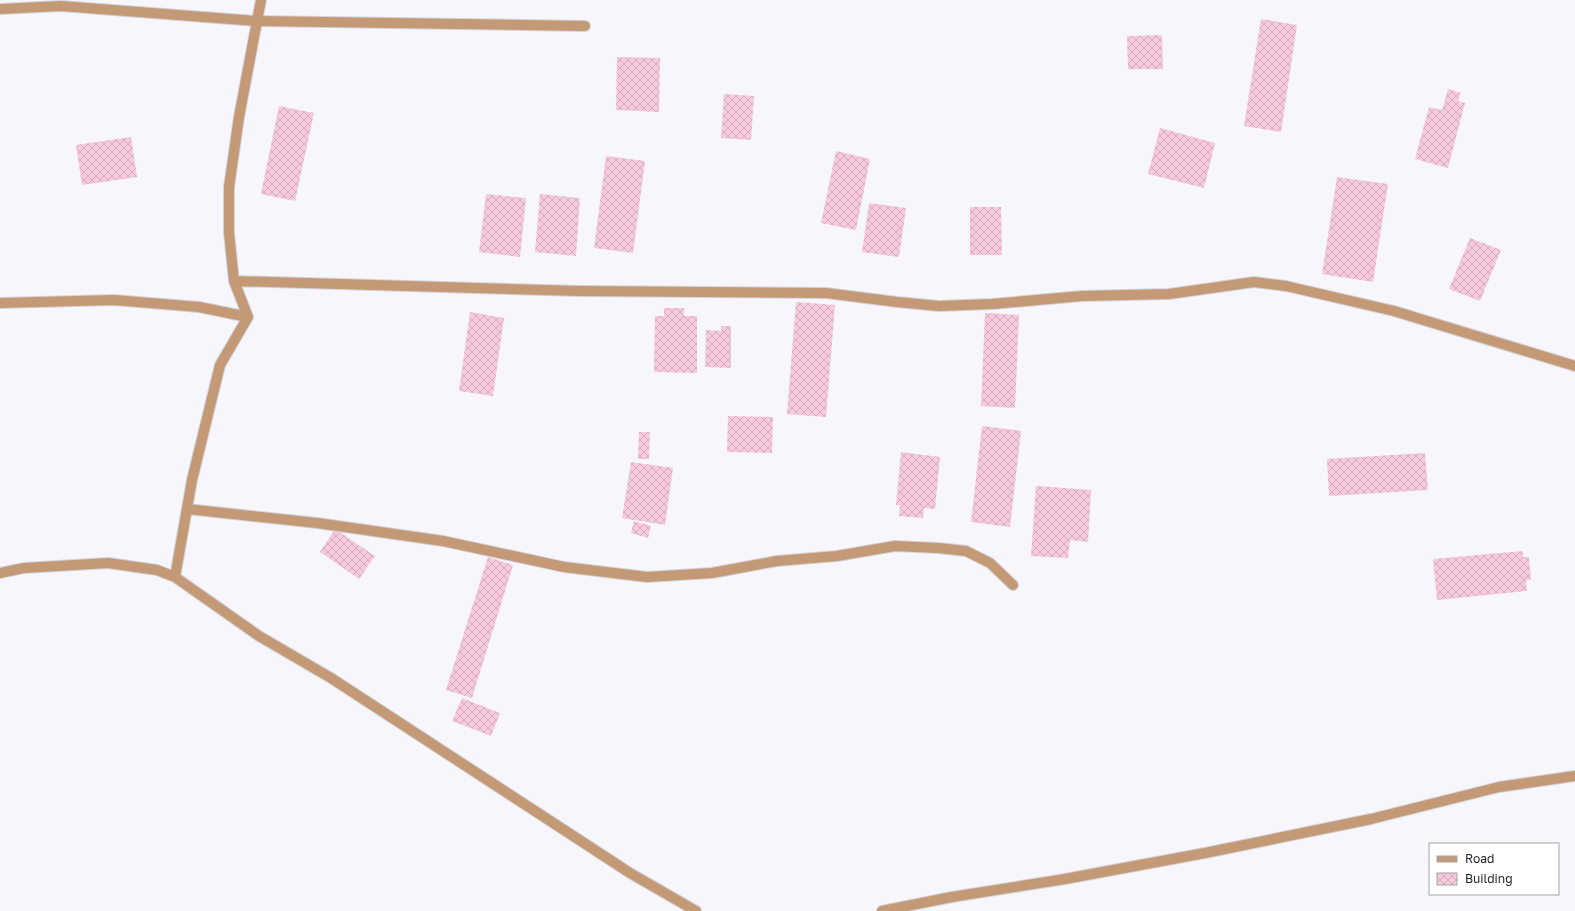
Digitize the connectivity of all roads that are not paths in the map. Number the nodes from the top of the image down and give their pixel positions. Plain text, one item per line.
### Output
1 (261, 0) edge
2 (0, 9) edge
3 (257, 21) junction
4 (585, 26) dead end
5 (234, 281) junction
6 (0, 303) edge
7 (248, 318) junction
8 (1575, 366) edge
9 (187, 509) junction
10 (0, 572) edge
11 (174, 577) junction
12 (1013, 585) dead end
13 (1575, 776) edge
14 (696, 911) edge
15 (882, 911) edge

1 - 3 street
2 - 3 street
3 - 4 street
3 - 5 street
5 - 7 street
5 - 8 street
6 - 7 street
7 - 9 street
9 - 11 street
9 - 12 street
10 - 11 street
11 - 14 street
13 - 15 street

